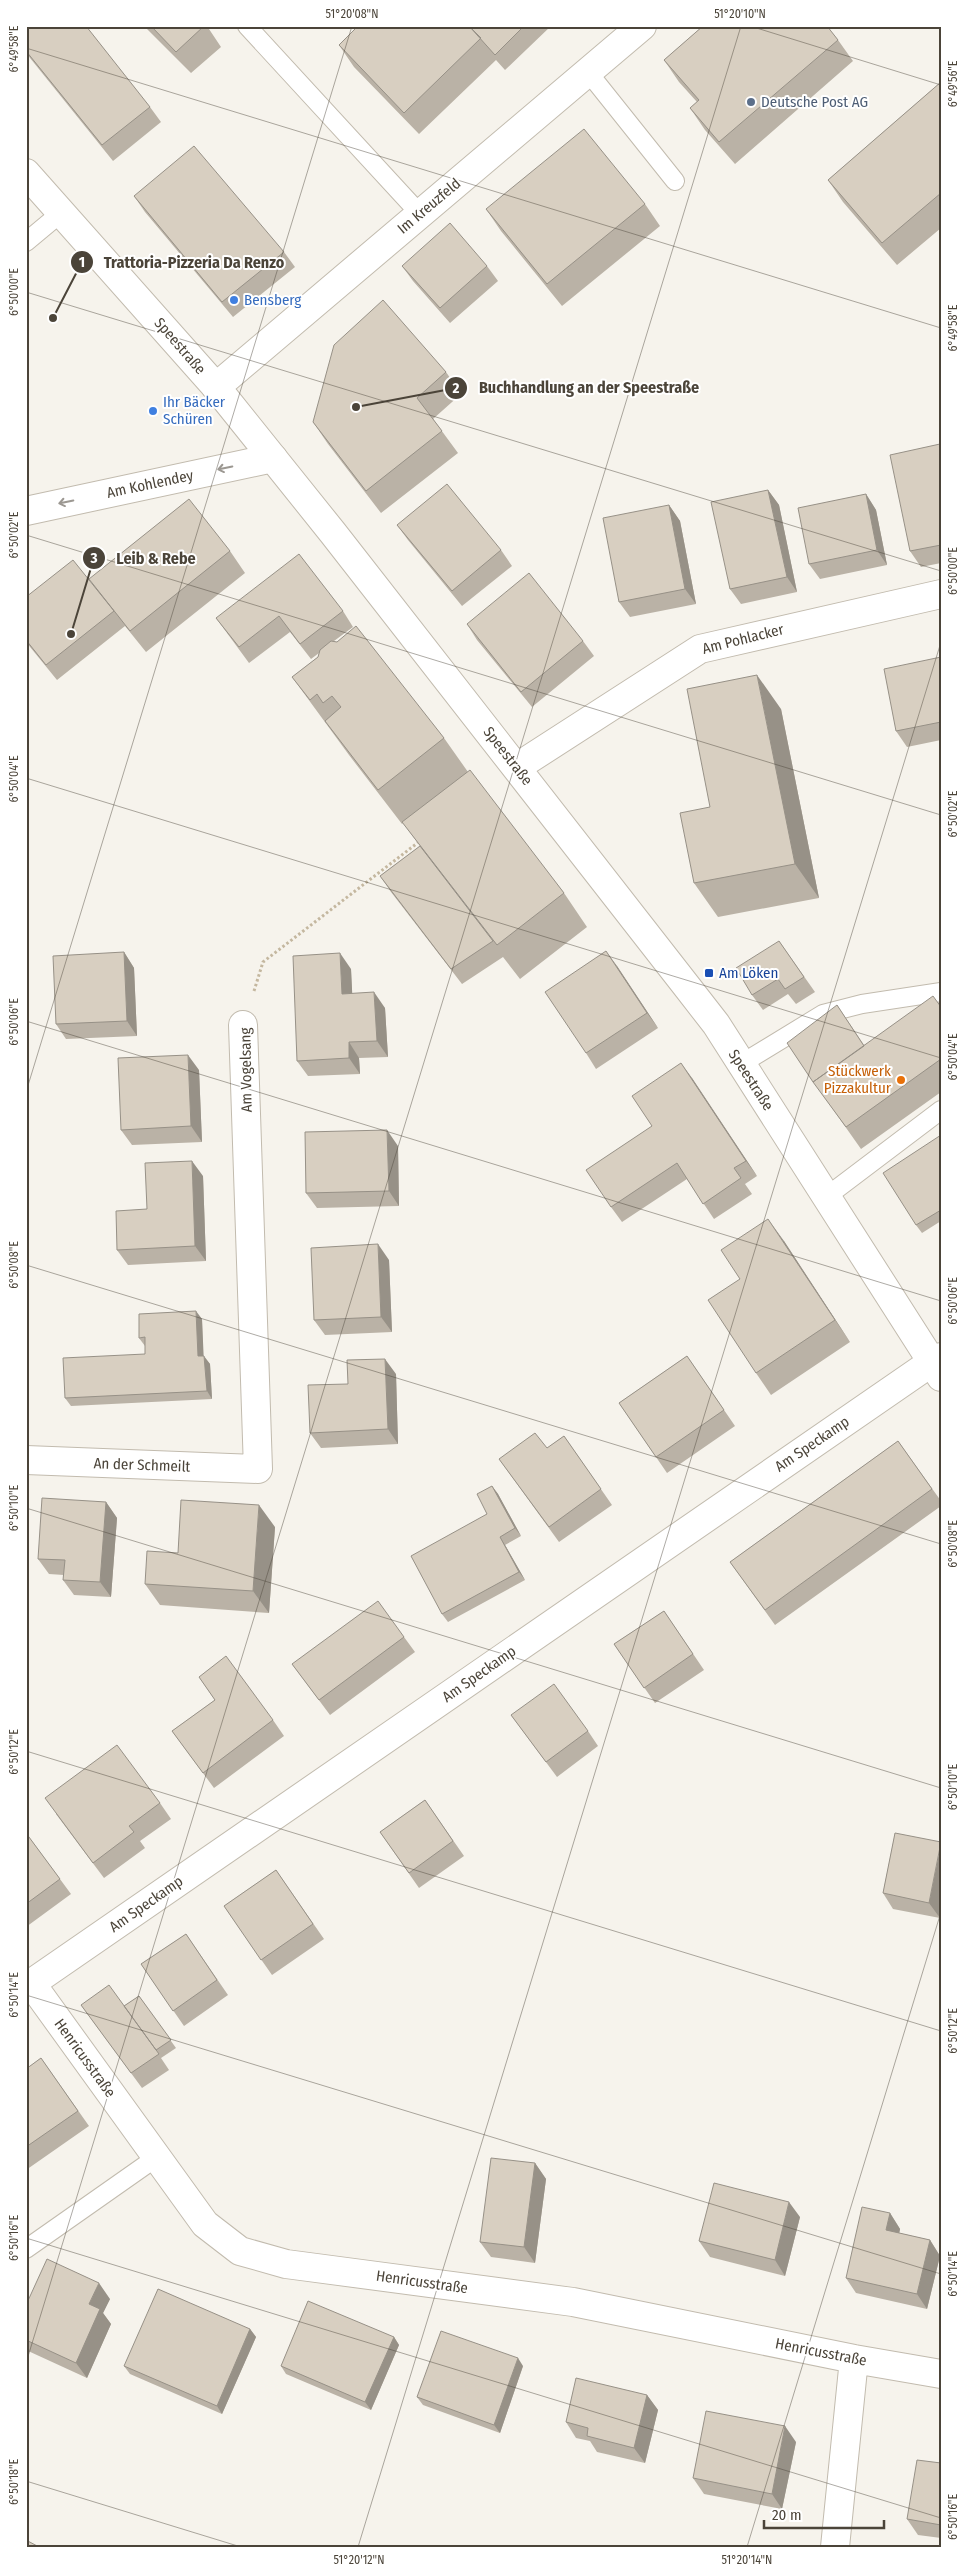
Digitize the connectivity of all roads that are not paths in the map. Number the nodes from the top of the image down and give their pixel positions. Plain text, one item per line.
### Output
1 (247, 26) edge
2 (642, 26) edge
3 (588, 72) junction
4 (26, 173) edge
5 (675, 182) dead end
6 (62, 212) junction
7 (420, 214) junction
8 (26, 242) edge
9 (216, 387) junction
10 (273, 458) junction
11 (26, 510) edge
12 (941, 594) edge
13 (517, 767) junction
14 (941, 992) edge
15 (244, 1025) road end
16 (741, 1064) junction
17 (941, 1110) edge
18 (826, 1197) junction
19 (938, 1365) edge
20 (26, 1460) edge
21 (258, 1469) joint
22 (29, 1985) edge
23 (157, 2157) junction
24 (26, 2249) edge
25 (854, 2359) junction
26 (941, 2374) edge
27 (836, 2547) edge

1 - 7 lane
2 - 3 street, Im Kreuzfeld
3 - 5 lane
3 - 7 street, Im Kreuzfeld
4 - 6 street, Speestraße
6 - 8 lane
6 - 9 street, Speestraße
7 - 9 street, Im Kreuzfeld
9 - 10 street, Speestraße
10 -> 11 street, Am Kohlendey
10 - 13 street, Speestraße
12 - 13 street, Am Pohlacker
13 - 16 street, Speestraße
14 - 16 lane
15 - 21 street, Am Vogelsang
16 - 18 street, Speestraße
17 - 18 lane
18 - 19 street, Speestraße
19 - 22 street, Am Speckamp
20 - 21 street, An der Schmeilt
22 - 23 street, Henricusstraße
23 - 24 lane
23 - 25 street, Henricusstraße
25 - 26 street, Henricusstraße
25 - 27 street

